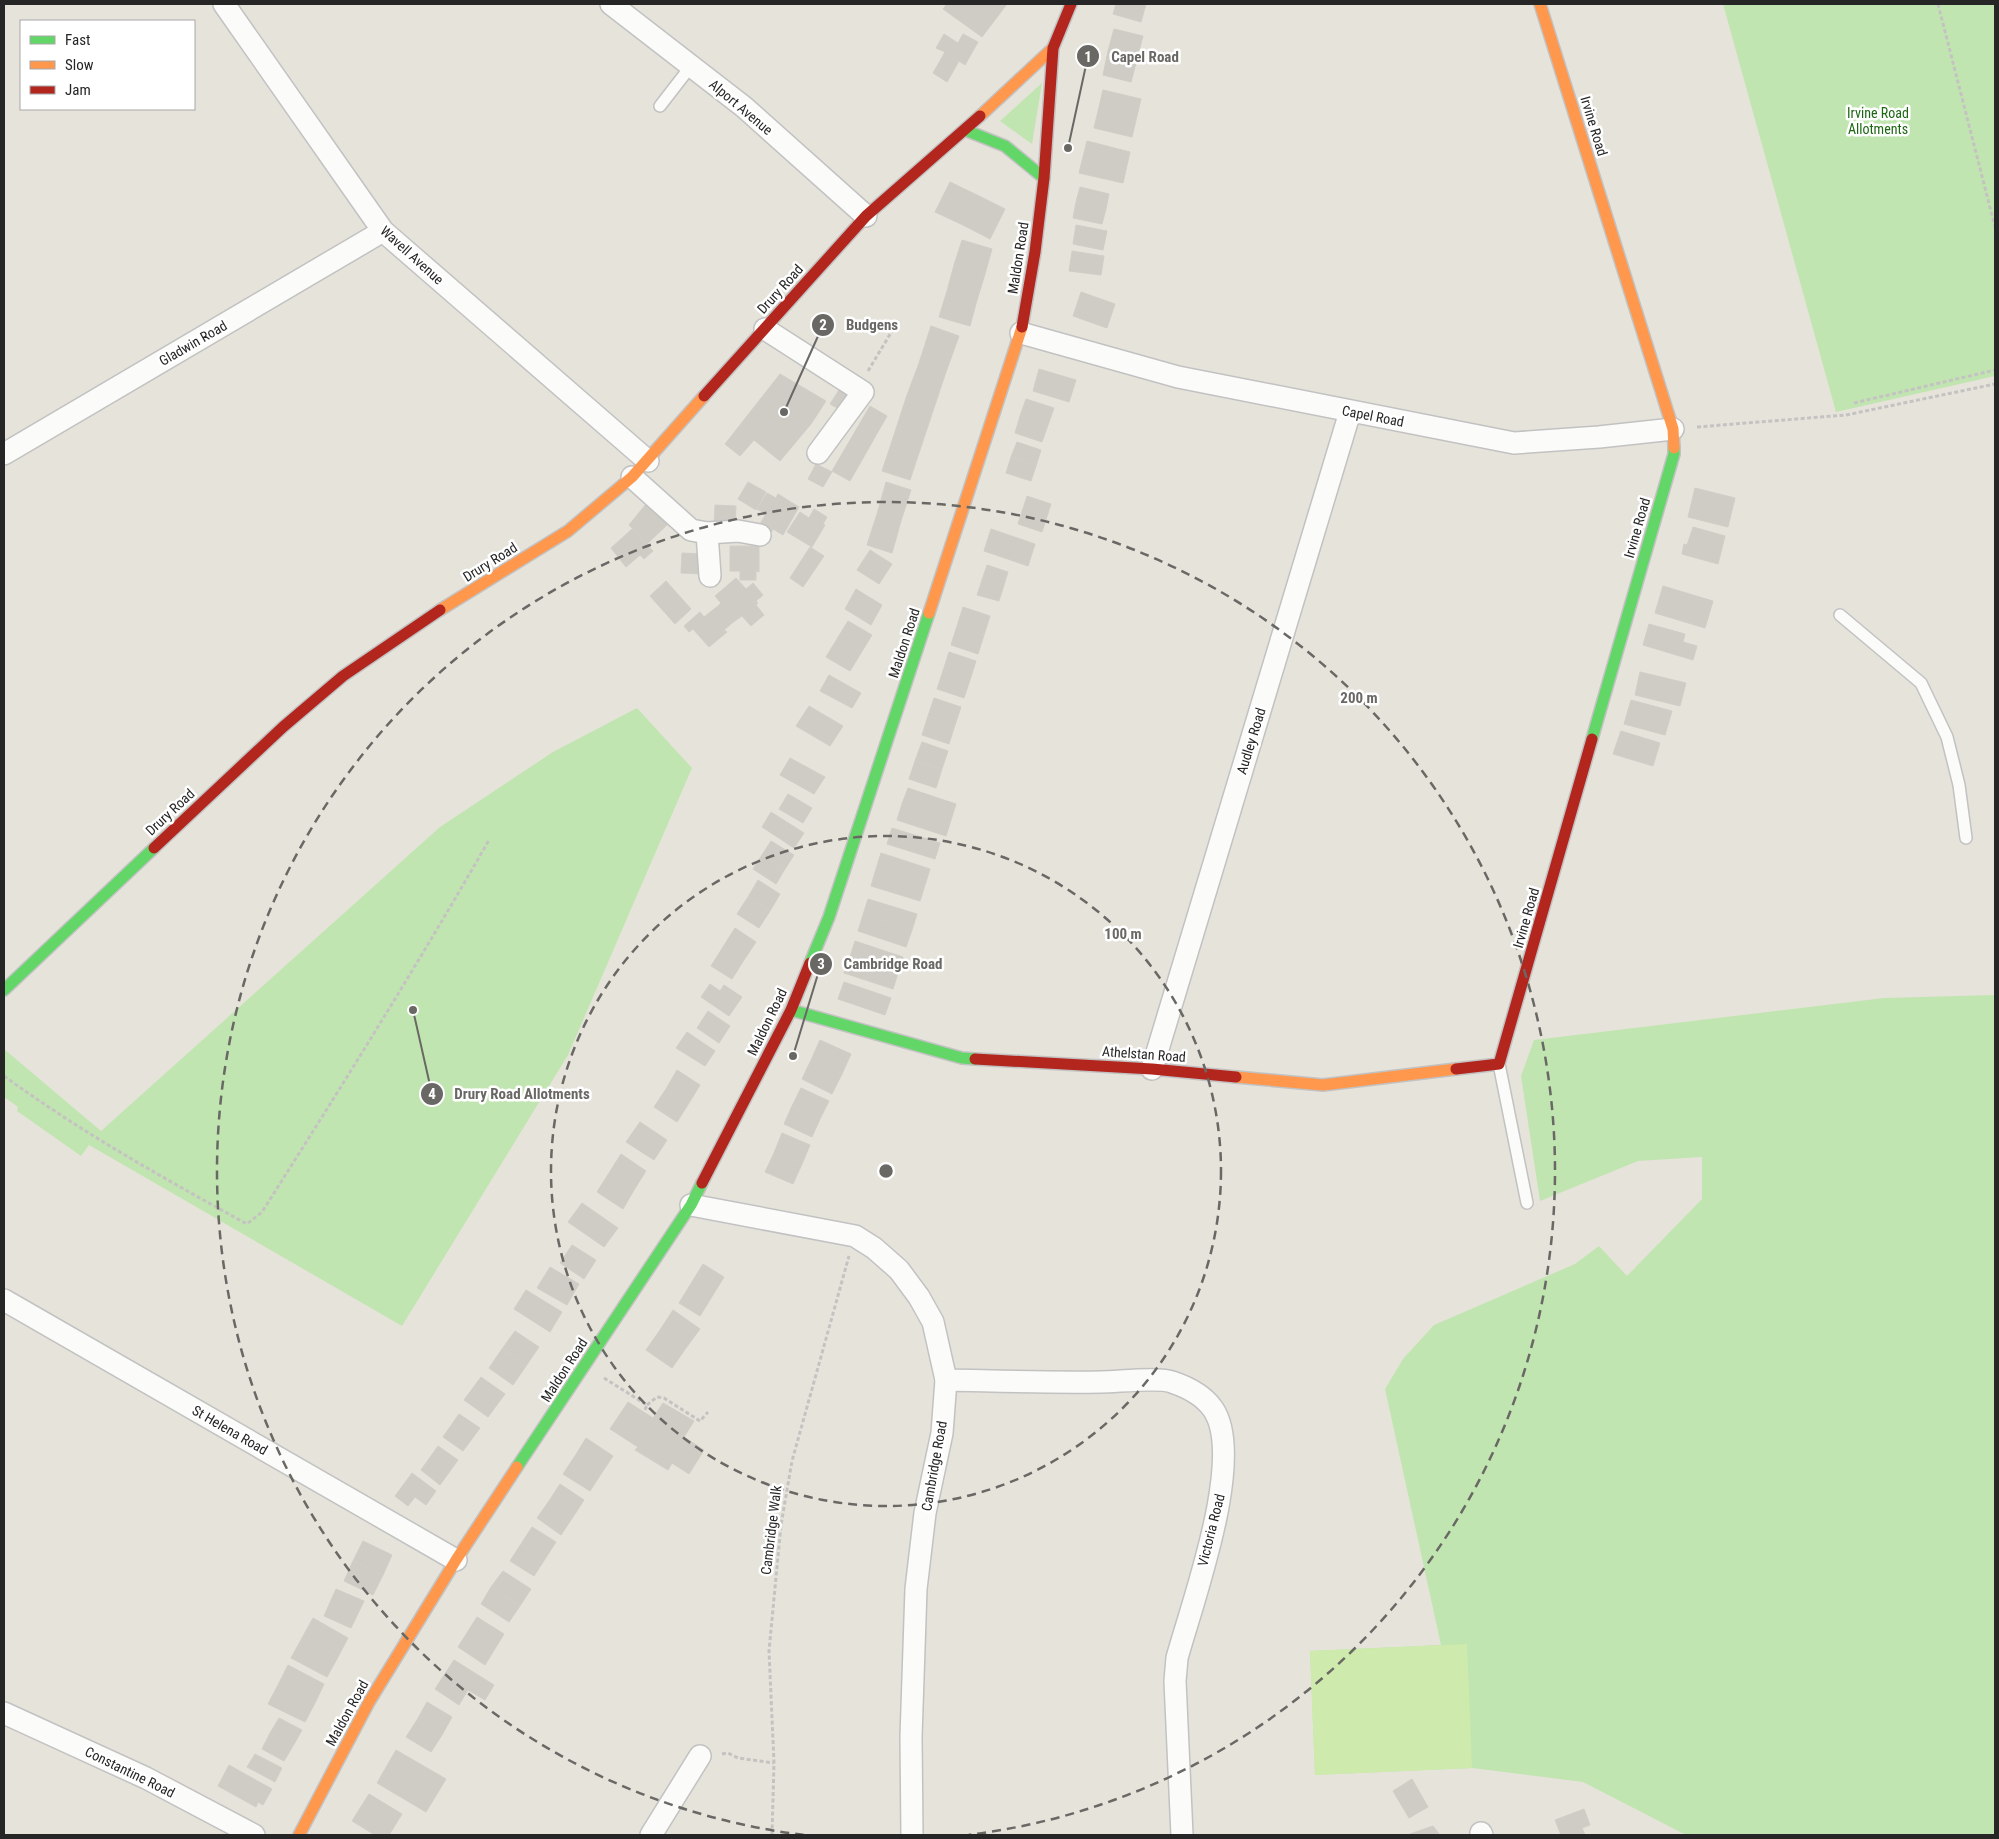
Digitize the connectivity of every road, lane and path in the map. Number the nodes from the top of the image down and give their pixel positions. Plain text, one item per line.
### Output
1 (224, 4) edge
2 (611, 4) edge
3 (1071, 4) edge
4 (1540, 4) edge
5 (1938, 4) edge
6 (1054, 48) junction
7 (691, 66) junction
8 (660, 106) dead end
9 (965, 130) junction
10 (1044, 178) junction
11 (866, 216) junction
12 (1995, 227) edge
13 (383, 231) junction
14 (881, 324) dead end
15 (765, 329) junction
16 (1020, 333) junction
17 (1995, 370) edge
18 (1995, 384) edge
19 (858, 388) junction
20 (1854, 402) dead end
21 (1350, 412) junction
22 (1673, 428) junction
23 (818, 453) dead end
24 (4, 454) edge
25 (648, 461) junction
26 (632, 477) junction
27 (707, 533) junction
28 (760, 535) dead end
29 (710, 576) dead end
30 (1840, 614) dead end
31 (1966, 838) dead end
32 (490, 840) dead end
33 (4, 990) edge
34 (791, 1010) junction
35 (1499, 1064) junction
36 (1152, 1069) junction
37 (4, 1076) edge
38 (1527, 1203) dead end
39 (690, 1204) junction
40 (855, 1236) junction
41 (4, 1300) edge
42 (946, 1380) junction
43 (628, 1393) dead end
44 (647, 1405) junction
45 (644, 1412) dead end
46 (708, 1412) dead end
47 (456, 1560) junction
48 (4, 1713) edge
49 (700, 1756) joint
50 (774, 1763) junction
51 (254, 1835) edge
52 (298, 1835) edge
53 (651, 1835) edge
54 (772, 1835) edge
55 (912, 1835) edge
56 (1182, 1835) edge

1 - 13 street, Wavell Avenue
2 - 7 street, Alport Avenue
3 - 6 main road
4 - 22 main road, Irvine Road
5 - 12 path
6 - 9 main road, Drury Road
6 - 10 main road, Maldon Road
7 - 8 lane
7 - 11 street, Alport Avenue
9 - 10 main road
9 - 11 main road, Drury Road
10 - 16 main road, Maldon Road
11 - 15 main road, Drury Road
13 - 24 street, Gladwin Road
13 - 25 street, Wavell Avenue
14 - 19 path
15 - 19 street
15 - 25 main road, Drury Road
16 - 21 street, Capel Road
16 - 34 main road, Maldon Road
17 - 20 path
18 - 22 path
19 - 23 street
21 - 22 street, Capel Road
21 - 36 street, Audley Road
22 - 35 main road, Irvine Road
25 - 26 main road, Drury Road
26 - 27 street
26 - 33 main road, Drury Road
27 - 28 street
27 - 29 street
30 - 31 lane
32 - 37 path
34 - 36 main road, Athelstan Road
34 - 39 main road, Maldon Road
35 - 36 main road, Athelstan Road
35 - 38 lane
39 - 40 street, Cambridge Road
39 - 47 main road, Maldon Road
40 - 42 street, Cambridge Road
40 - 50 path, Cambridge Walk
41 - 47 street, St Helena Road
42 - 55 street, Cambridge Road
42 - 56 street, Victoria Road
43 - 44 path
44 - 45 path
44 - 46 path
47 - 52 main road, Maldon Road
48 - 51 street, Constantine Road
49 - 50 path
49 - 53 street
50 - 54 path, Cambridge Walk

